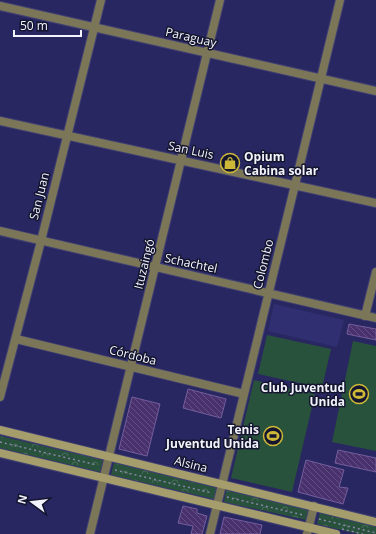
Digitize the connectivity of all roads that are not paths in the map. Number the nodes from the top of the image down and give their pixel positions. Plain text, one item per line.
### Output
1 (101, 0) edge
2 (220, 0) edge
3 (340, 0) edge
4 (0, 6) edge
5 (94, 27) junction
6 (207, 53) junction
7 (321, 78) junction
8 (376, 91) edge
9 (0, 121) edge
10 (66, 135) junction
11 (181, 160) junction
12 (295, 185) junction
13 (376, 203) edge
14 (0, 231) edge
15 (41, 241) junction
16 (155, 267) junction
17 (376, 272) edge
18 (269, 292) junction
19 (366, 316) junction
20 (376, 318) edge
21 (16, 339) junction
22 (131, 366) junction
23 (244, 394) junction
24 (0, 397) edge
25 (0, 430) edge
26 (0, 453) edge
27 (110, 457) junction
28 (104, 478) junction
29 (222, 484) junction
30 (217, 505) junction
31 (314, 506) junction
32 (376, 522) edge
33 (308, 530) edge
34 (90, 534) edge
35 (210, 534) edge
36 (336, 534) edge

1 - 5 street, San Juan
2 - 6 street, Ituzaingó
3 - 7 street, Colombo
4 - 5 street, Paraguay
5 - 6 street, Paraguay
5 - 10 street, San Juan
6 - 7 street, Paraguay
6 - 11 street, Ituzaingó
7 - 8 street, Paraguay
7 - 12 street, Colombo
9 - 10 street, San Luis
10 - 11 street, San Luis
10 - 15 street, San Juan
11 - 12 street, San Luis
11 - 16 street, Ituzaingó
12 - 13 street, San Luis
12 - 18 street, Colombo
14 - 15 street, Schachtel
15 - 16 street, Schachtel
15 - 21 street, San Juan
16 - 18 street, Schachtel
16 - 22 street, Ituzaingó
17 - 19 street
18 - 19 street, Schachtel
18 - 23 street, Colombo
19 - 20 street, Schachtel
21 - 22 street, Córdoba
21 - 24 street, San Juan
22 - 23 street, Córdoba
22 - 27 street, Ituzaingó
23 - 29 street, Colombo
25 - 27 main road, Alsina
26 - 28 main road
27 - 28 street, Ituzaingó
27 - 29 main road, Alsina
28 - 30 main road
28 - 34 street, Ituzaingó
29 - 30 street, Colombo
29 - 31 main road, Alsina
30 - 33 main road
30 - 35 street, Colombo
31 - 32 main road, Alsina
31 - 33 street
33 - 36 main road

